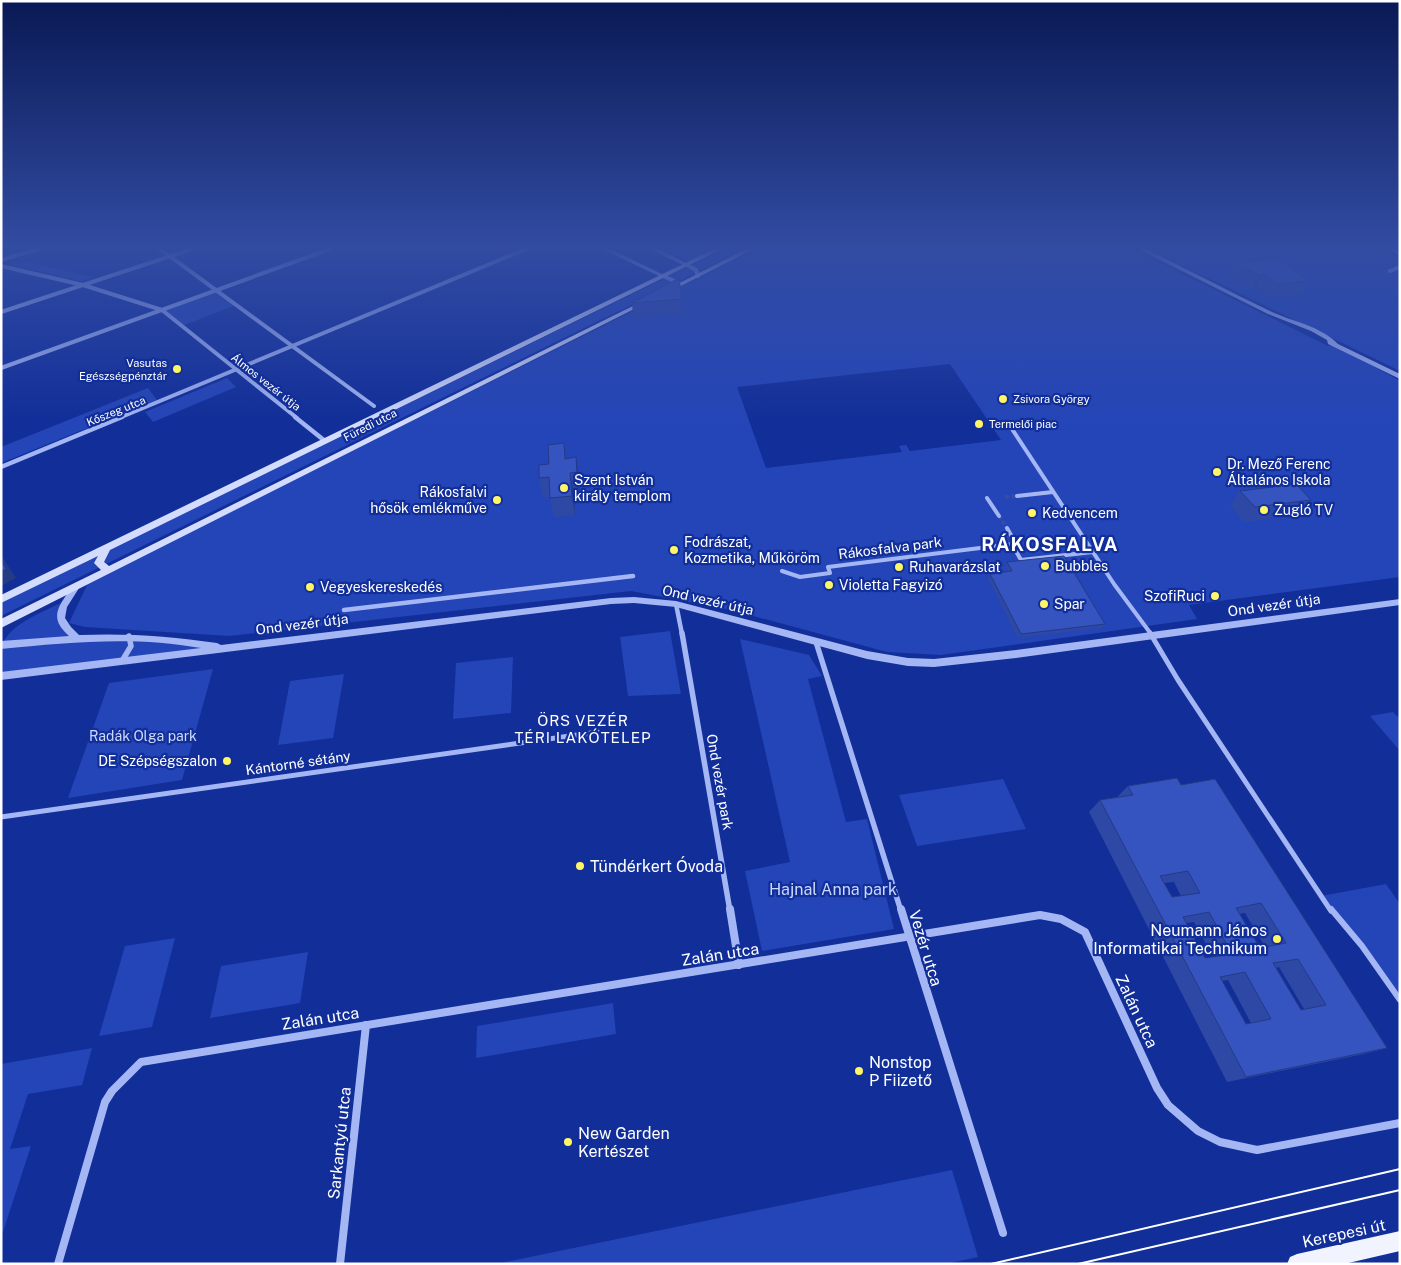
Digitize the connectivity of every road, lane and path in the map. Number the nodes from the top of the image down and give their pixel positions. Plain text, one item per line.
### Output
1 (13, 308) edge
2 (156, 308) edge
3 (167, 308) edge
4 (240, 308) edge
5 (384, 308) edge
6 (597, 308) edge
7 (634, 308) edge
8 (1261, 308) edge
9 (162, 310) junction
10 (1, 312) edge
11 (292, 346) junction
12 (1, 368) edge
13 (236, 370) junction
14 (1400, 377) edge
15 (374, 406) dead end
16 (1012, 429) dead end
17 (325, 441) junction
18 (1, 467) edge
19 (1053, 492) junction
20 (1017, 496) tunnel mouth
21 (987, 498) dead end
22 (999, 516) tunnel mouth
23 (1007, 528) tunnel mouth
24 (1012, 544) junction
25 (106, 548) junction
26 (1093, 552) junction
27 (107, 570) junction
28 (782, 571) dead end
29 (633, 576) dead end
30 (77, 585) junction
31 (1, 599) edge
32 (1400, 602) edge
33 (676, 604) junction
34 (344, 610) dead end
35 (1, 624) edge
36 (130, 636) junction
37 (1152, 636) junction
38 (76, 637) junction
39 (816, 642) junction
40 (1, 645) edge
41 (224, 648) junction
42 (122, 662) junction
43 (1, 676) edge
44 (598, 732) dead end
45 (1, 817) edge
46 (908, 938) junction
47 (739, 965) junction
48 (1400, 1000) edge
49 (366, 1025) junction
50 (1400, 1123) edge
51 (1003, 1233) dead end
52 (1400, 1241) edge
53 (58, 1264) edge
54 (340, 1264) edge
55 (1297, 1264) edge

1 - 10 street
2 - 9 street, Álmos vezér útja
3 - 9 street
4 - 11 street
5 - 11 street
6 - 17 main road, Füredi utca
7 - 27 main road, Füredi utca
8 - 14 street
9 - 12 street
9 - 13 street, Álmos vezér útja
11 - 13 street, Kőszeg utca
11 - 15 street
13 - 17 street, Álmos vezér útja
13 - 18 street, Kőszeg utca
16 - 19 street
17 - 25 main road, Füredi utca
19 - 20 street
19 - 26 street
21 - 22 street
23 - 24 street
24 - 26 street
24 - 28 street, Rákosfalva park
25 - 27 main road
25 - 31 main road, Füredi utca
26 - 37 street
27 - 30 main road, Füredi utca
29 - 34 street
30 - 35 main road, Füredi utca
30 - 38 street
32 - 37 street, Ond vezér útja
33 - 39 street, Ond vezér útja
33 - 41 street, Ond vezér útja
33 - 47 street, Ond vezér park
36 - 38 street, Ond vezér útja
36 - 41 street, Ond vezér útja
36 - 42 street
37 - 39 street, Ond vezér útja
37 - 48 street
38 - 40 street, Ond vezér útja
39 - 46 street, Vezér utca
41 - 42 street, Ond vezér útja
42 - 43 street, Ond vezér útja
44 - 45 street, Kántorné sétány
46 - 47 street, Zalán utca
46 - 50 street, Zalán utca
46 - 51 street, Vezér utca
47 - 49 street, Zalán utca
49 - 53 street, Zalán utca
49 - 54 street, Sarkantyú utca
52 - 55 main road, Kerepesi út

